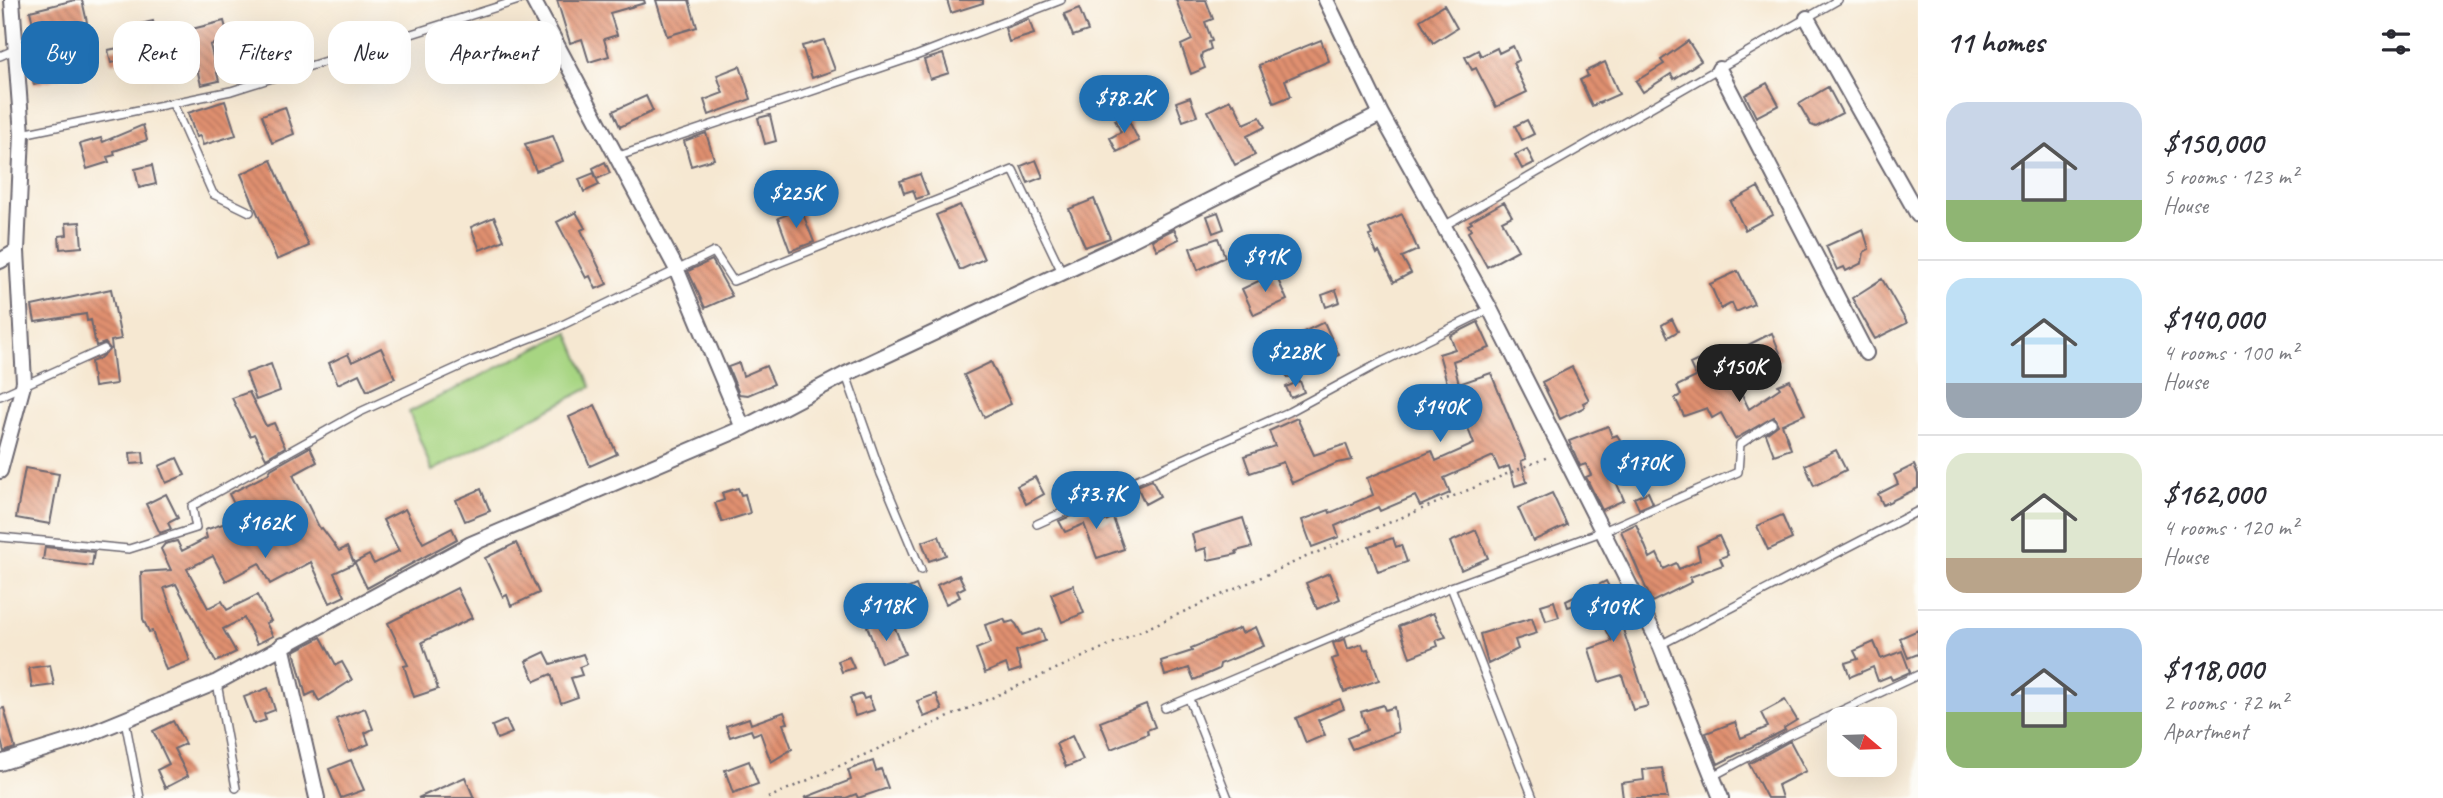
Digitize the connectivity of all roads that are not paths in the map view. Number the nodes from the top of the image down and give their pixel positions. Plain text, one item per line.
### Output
1 (12, 0) edge
2 (519, 0) edge
3 (533, 0) edge
4 (1061, 0) edge
5 (1326, 0) edge
6 (1838, 0) edge
7 (1807, 18) junction
8 (14, 50) junction
9 (0, 56) edge
10 (1719, 69) junction
11 (173, 104) junction
12 (1381, 114) junction
13 (22, 134) junction
14 (616, 157) junction
15 (250, 212) dead end
16 (1918, 215) edge
17 (1441, 227) junction
18 (17, 251) junction
19 (0, 261) edge
20 (676, 268) junction
21 (1062, 272) junction
22 (1490, 309) junction
23 (104, 349) dead end
24 (1867, 353) dead end
25 (846, 374) junction
26 (24, 382) junction
27 (0, 396) edge
28 (1772, 423) dead end
29 (743, 428) junction
30 (0, 471) edge
31 (1918, 510) edge
32 (1037, 524) dead end
33 (1601, 532) junction
34 (0, 537) edge
35 (921, 570) dead end
36 (1451, 587) junction
37 (282, 645) junction
38 (1660, 645) junction
39 (1918, 675) edge
40 (217, 682) junction
41 (1189, 699) junction
42 (1165, 708) dead end
43 (125, 720) junction
44 (0, 763) edge
45 (1713, 776) junction
46 (236, 788) dead end
47 (140, 798) edge
48 (317, 798) edge
49 (1228, 798) edge
50 (1533, 798) edge
51 (1721, 798) edge

1 - 8 street
2 - 11 lane
3 - 14 street
4 - 14 lane
5 - 12 street
6 - 7 lane
7 - 10 lane
7 - 16 street
8 - 9 lane
8 - 13 street
10 - 17 lane
10 - 24 street
11 - 13 lane
11 - 15 lane
12 - 17 street
12 - 21 street
13 - 18 street
14 - 20 street
17 - 22 street
18 - 19 street
18 - 26 street
20 - 21 lane
20 - 29 street
20 - 34 lane
21 - 25 street
22 - 32 lane
22 - 33 street
23 - 26 lane
25 - 29 street
25 - 35 lane
26 - 27 lane
26 - 30 street
28 - 33 lane
29 - 37 street
31 - 38 lane
33 - 36 lane
33 - 38 street
36 - 41 lane
36 - 50 lane
37 - 40 street
37 - 48 street
38 - 45 street
39 - 45 lane
40 - 43 street
40 - 46 lane
41 - 42 lane
41 - 49 lane
43 - 44 street
43 - 47 lane
45 - 51 street

